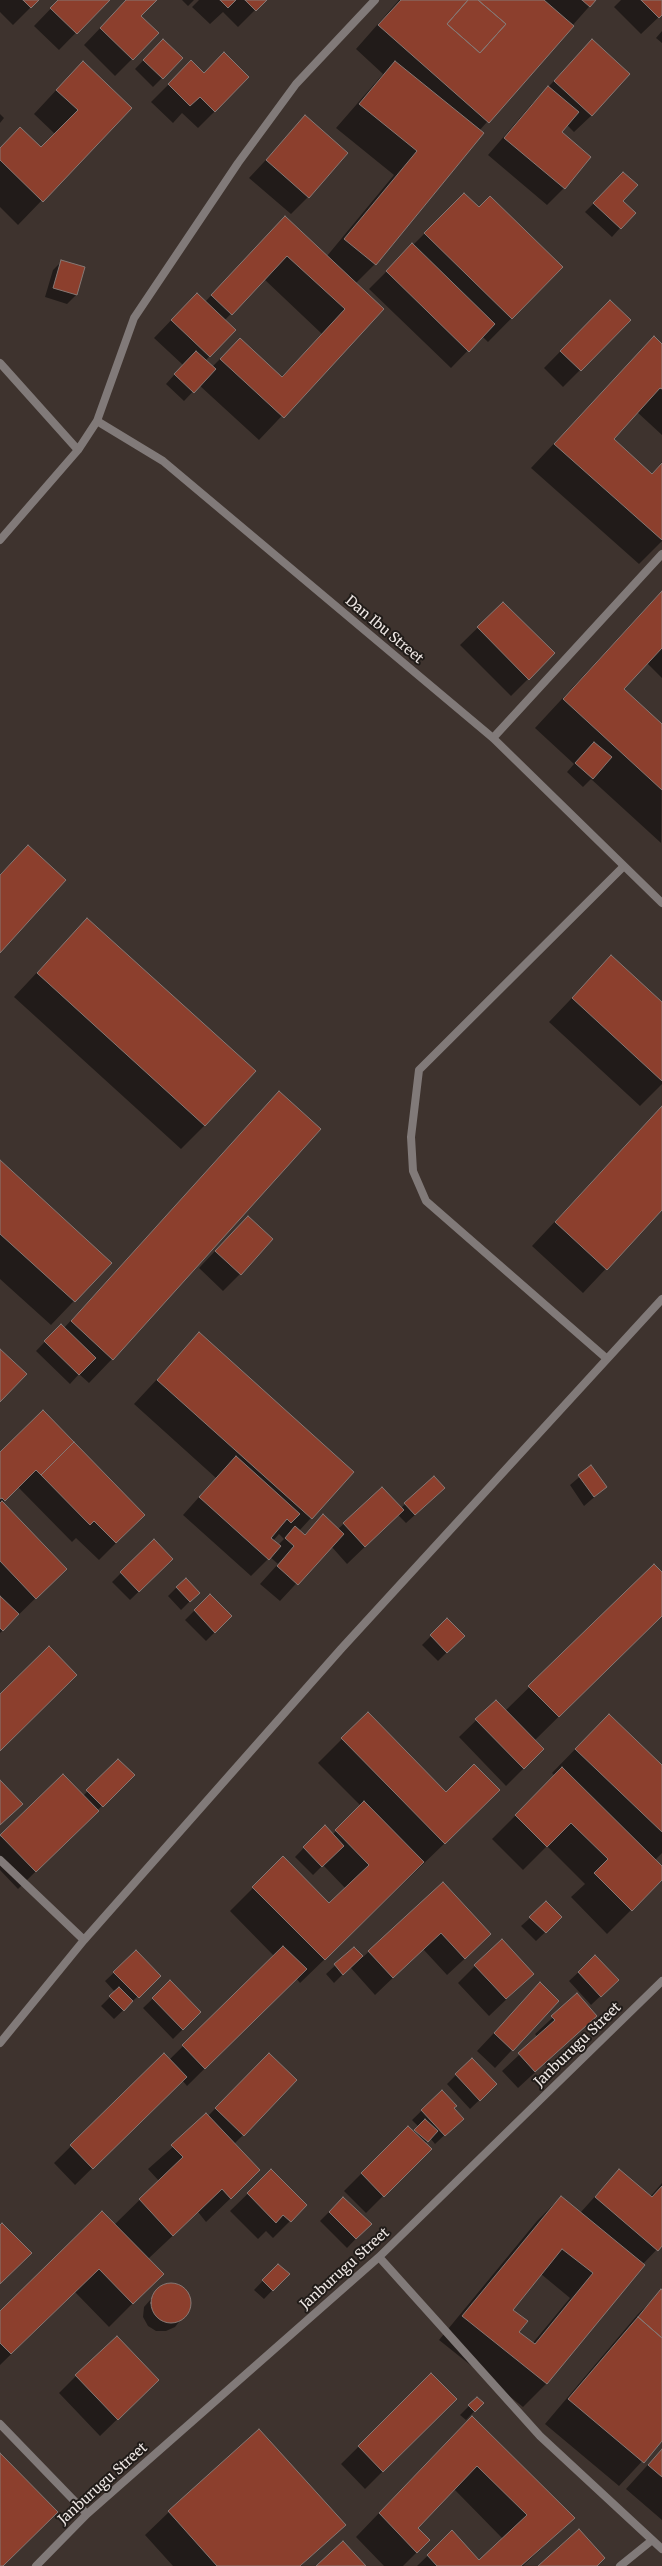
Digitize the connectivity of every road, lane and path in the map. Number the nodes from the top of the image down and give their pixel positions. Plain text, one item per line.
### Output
1 (375, 0) edge
2 (0, 363) edge
3 (97, 421) junction
4 (78, 450) junction
5 (0, 540) edge
6 (662, 554) edge
7 (492, 738) junction
8 (623, 867) junction
9 (662, 903) edge
10 (662, 1299) edge
11 (606, 1358) junction
12 (0, 1860) edge
13 (84, 1940) junction
14 (662, 1981) edge
15 (0, 2043) edge
16 (379, 2257) junction
17 (0, 2424) edge
18 (87, 2514) junction
19 (651, 2541) junction
20 (662, 2549) edge
21 (36, 2566) edge
22 (620, 2566) edge

1 - 3 street
2 - 4 street
3 - 4 street
3 - 7 street, Dan Ibu Street
4 - 5 street
6 - 7 street
7 - 8 street, Dan Ibu Street
8 - 9 street, Dan Ibu Street
8 - 11 street
10 - 11 street
11 - 13 street
12 - 13 street
13 - 15 street
14 - 16 street, Janburugu Street
16 - 18 street, Janburugu Street
16 - 19 street
17 - 18 street
18 - 21 street, Janburugu Street
19 - 20 street
19 - 22 street

